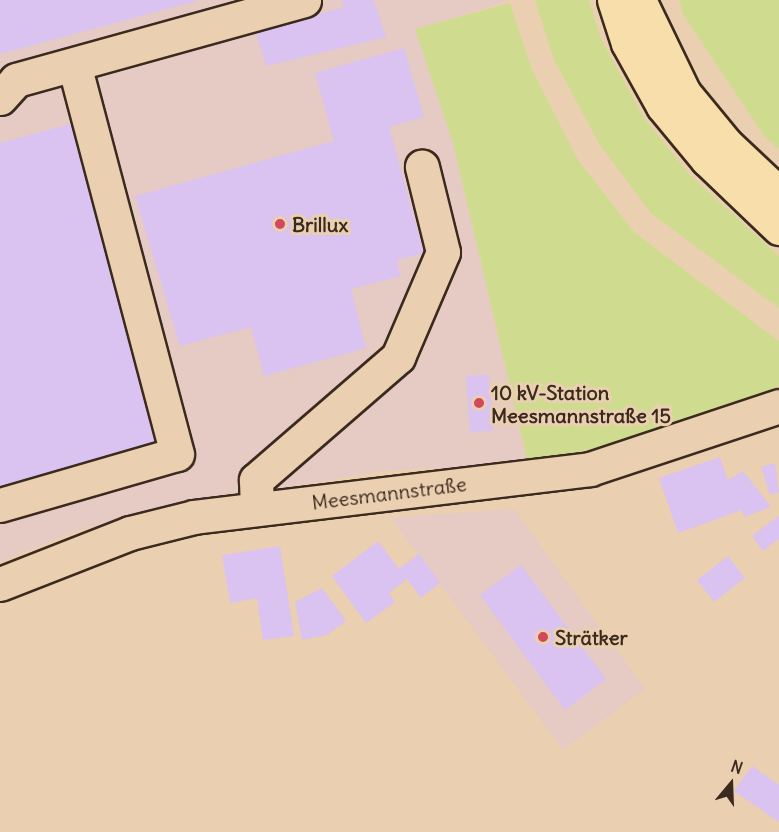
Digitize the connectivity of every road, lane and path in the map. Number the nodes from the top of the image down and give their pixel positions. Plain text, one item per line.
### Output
1 (304, 0) edge
2 (614, 0) edge
3 (639, 0) edge
4 (74, 65) junction
5 (0, 98) edge
6 (422, 167) dead end
7 (779, 194) edge
8 (779, 228) edge
9 (779, 406) edge
10 (0, 505) edge
11 (257, 509) junction
12 (0, 584) edge

1 - 4 street
2 - 8 highway
3 - 7 highway
4 - 5 street
4 - 10 street
6 - 11 street
9 - 11 street, Meesmannstraße
11 - 12 street, Meesmannstraße

